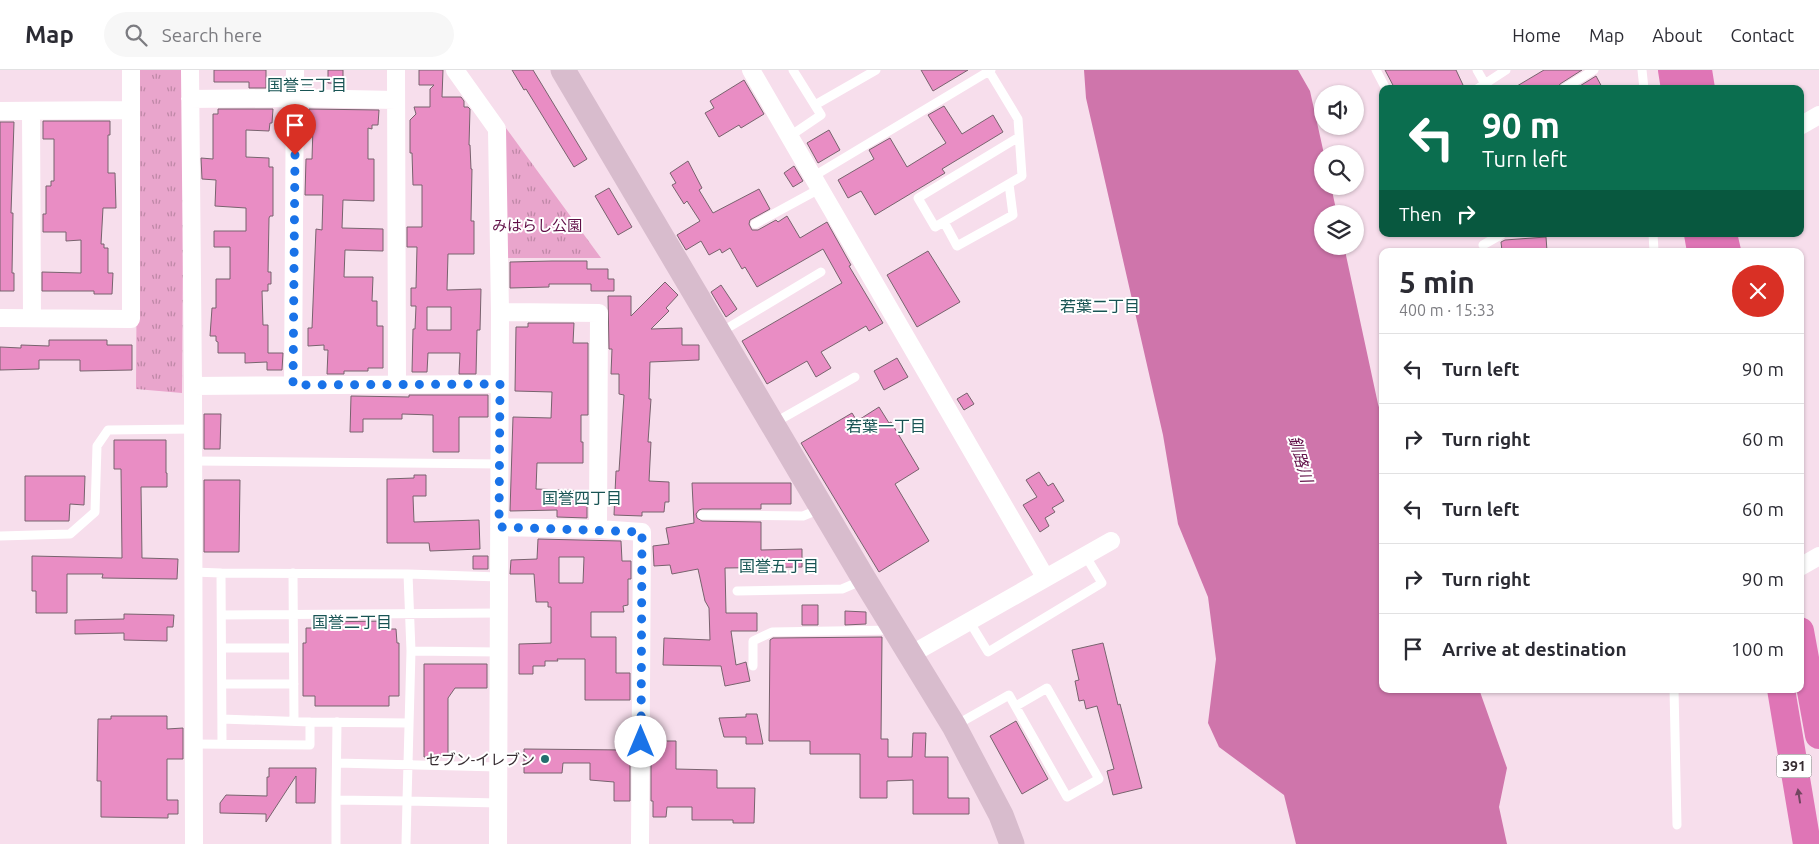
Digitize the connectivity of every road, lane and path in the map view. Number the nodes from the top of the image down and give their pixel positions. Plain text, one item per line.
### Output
1 (131, 70) edge
2 (190, 70) edge
3 (295, 70) edge
4 (396, 70) edge
5 (455, 70) edge
6 (751, 70) edge
7 (793, 70) edge
8 (876, 70) edge
9 (1376, 70) edge
10 (1477, 70) edge
11 (1506, 70) edge
12 (1594, 70) edge
13 (1642, 70) edge
14 (1672, 70) edge
15 (1698, 70) edge
16 (565, 71) edge
17 (990, 71) edge
18 (1384, 85) edge
19 (1481, 85) edge
20 (1483, 85) edge
21 (1570, 85) edge
22 (1644, 85) edge
23 (1674, 85) edge
24 (1700, 85) edge
25 (295, 98) junction
26 (190, 99) junction
27 (396, 100) junction
28 (815, 105) junction
29 (131, 110) junction
30 (0, 111) edge
31 (31, 111) junction
32 (1819, 115) edge
33 (1804, 124) edge
34 (790, 136) junction
35 (1019, 137) junction
36 (817, 182) junction
37 (1009, 184) junction
38 (944, 222) junction
39 (755, 224) dead end
40 (1496, 237) edge
41 (1483, 244) dead end
42 (822, 272) dead end
43 (500, 312) junction
44 (0, 318) edge
45 (32, 318) junction
46 (719, 334) junction
47 (855, 377) dead end
48 (397, 384) junction
49 (500, 384) junction
50 (293, 385) junction
51 (193, 386) junction
52 (772, 424) junction
53 (193, 429) junction
54 (193, 461) junction
55 (500, 464) junction
56 (822, 509) junction
57 (702, 515) dead end
58 (499, 527) junction
59 (598, 529) junction
60 (0, 536) edge
61 (1111, 540) dead end
62 (1085, 555) junction
63 (1819, 556) edge
64 (1804, 565) edge
65 (193, 572) junction
66 (221, 573) junction
67 (293, 574) junction
68 (408, 574) junction
69 (1044, 577) junction
70 (499, 578) junction
71 (864, 580) junction
72 (738, 591) dead end
73 (409, 613) junction
74 (499, 613) junction
75 (293, 614) junction
76 (222, 615) junction
77 (969, 621) junction
78 (895, 630) junction
79 (222, 648) junction
80 (294, 648) junction
81 (411, 651) junction
82 (499, 652) junction
83 (1804, 654) edge
84 (910, 655) junction
85 (752, 666) dead end
86 (222, 684) junction
87 (294, 684) junction
88 (1674, 693) edge
89 (1782, 693) edge
90 (1016, 706) junction
91 (222, 719) junction
92 (294, 721) junction
93 (310, 722) junction
94 (337, 722) junction
95 (409, 723) junction
96 (954, 726) junction
97 (1819, 735) edge
98 (193, 744) junction
99 (222, 744) junction
100 (336, 763) junction
101 (408, 765) junction
102 (498, 766) junction
103 (336, 800) junction
104 (407, 801) junction
105 (499, 803) junction
106 (1678, 825) dead end
107 (194, 844) edge
108 (336, 844) edge
109 (406, 844) edge
110 (498, 844) edge
111 (640, 844) edge
112 (1012, 844) edge
113 (1806, 844) edge

1 - 29 street
2 - 26 street
3 - 25 street
4 - 27 street
5 - 43 street
6 - 34 street
7 - 28 lane
8 - 28 lane
9 - 18 lane
10 - 19 lane
11 - 20 lane
12 - 21 lane
13 - 22 lane
14 - 23 highway
15 - 24 highway
16 - 46 street
17 - 35 lane
17 - 36 lane
25 - 26 street
25 - 27 street
25 - 50 street
26 - 51 street
27 - 48 street
28 - 34 lane
29 - 31 street
29 - 45 street
30 - 31 street
31 - 45 street
32 - 33 street
34 - 36 street
35 - 37 lane
35 - 38 lane
36 - 39 lane
36 - 69 street
37 - 38 lane
37 - 38 lane
40 - 41 lane
42 - 46 lane
43 - 49 street
43 - 59 street
44 - 45 street
46 - 52 street
47 - 52 lane
48 - 49 street
48 - 50 street
49 - 55 street
50 - 51 street
51 - 53 street
52 - 56 street
53 - 54 street
53 - 60 lane
54 - 55 lane
54 - 65 street
55 - 58 street
56 - 57 lane
56 - 71 street
58 - 59 street
58 - 70 street
59 - 111 street
61 - 62 street
62 - 69 street
62 - 77 lane
63 - 64 street
65 - 66 lane
65 - 98 street
66 - 67 lane
66 - 76 lane
67 - 68 lane
67 - 75 lane
68 - 70 lane
68 - 73 lane
69 - 77 street
70 - 74 street
71 - 72 lane
71 - 78 street
73 - 74 lane
73 - 75 lane
73 - 81 lane
74 - 82 street
75 - 76 lane
75 - 80 lane
76 - 79 lane
77 - 84 street
78 - 84 street
78 - 85 lane
79 - 80 lane
79 - 86 lane
80 - 87 lane
81 - 82 lane
81 - 95 lane
82 - 102 street
83 - 97 highway, 391
84 - 96 street
86 - 87 lane
86 - 91 lane
87 - 92 lane
88 - 106 lane
113 -> 89 highway, 391
90 - 90 lane
90 - 96 lane
91 - 92 lane
91 - 99 lane
92 - 93 lane
93 - 94 lane
93 - 99 lane
94 - 95 lane
94 - 100 lane
95 - 101 lane
96 - 112 street
98 - 99 lane
98 - 107 street
100 - 101 lane
100 - 103 lane
101 - 102 lane
101 - 104 lane
102 - 105 street
103 - 104 lane
103 - 108 lane
104 - 105 lane
104 - 109 lane
105 - 110 street

